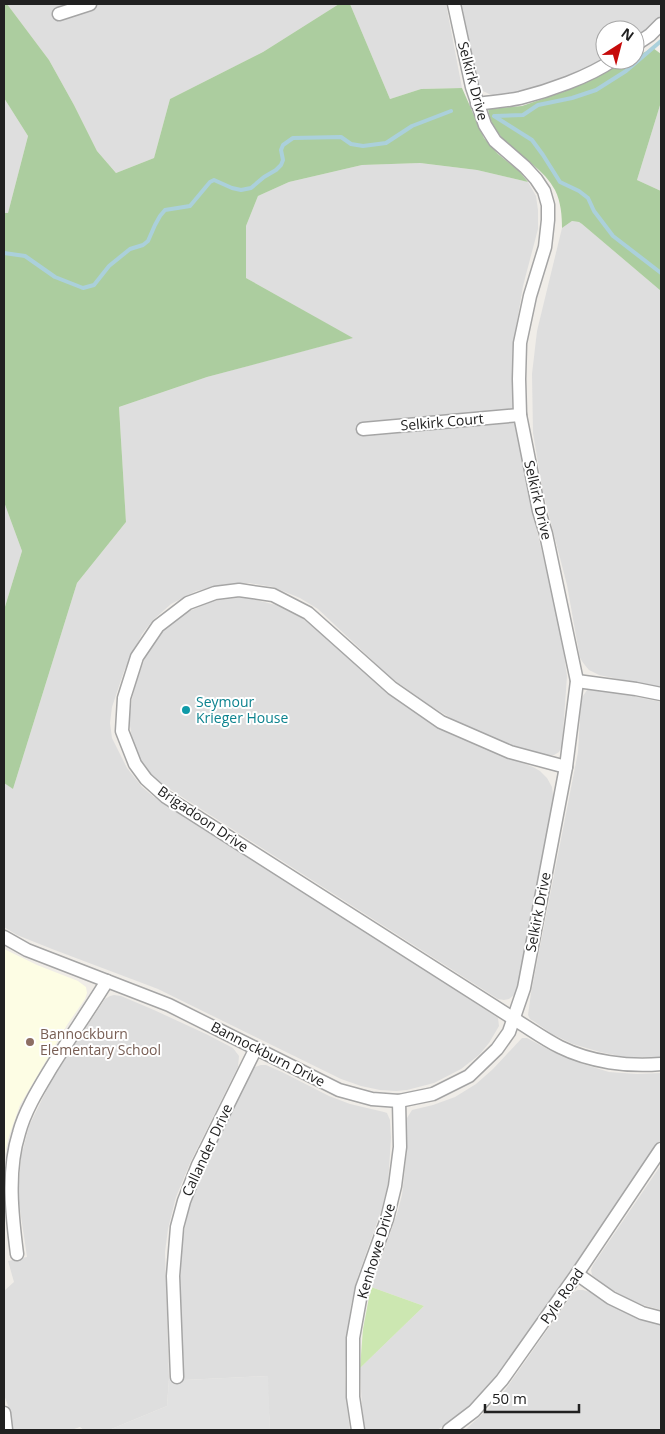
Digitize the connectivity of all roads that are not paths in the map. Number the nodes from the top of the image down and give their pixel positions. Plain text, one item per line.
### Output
1 (90, 4) edge
2 (454, 4) edge
3 (59, 14) dead end
4 (661, 24) edge
5 (645, 38) edge
6 (600, 70) edge
7 (477, 104) junction
8 (520, 414) junction
9 (363, 428) dead end
10 (577, 681) junction
11 (661, 694) edge
12 (566, 767) junction
13 (4, 936) edge
14 (107, 981) junction
15 (514, 1019) junction
16 (256, 1048) junction
17 (661, 1064) edge
18 (399, 1101) junction
19 (661, 1149) edge
20 (17, 1254) dead end
21 (577, 1274) junction
22 (661, 1318) edge
23 (177, 1377) dead end
24 (4, 1412) edge
25 (6, 1430) edge
26 (358, 1430) edge
27 (449, 1430) edge

1 - 3 street
2 - 7 street, Selkirk Drive
4 - 5 street
6 - 7 street
7 - 8 street, Selkirk Drive
8 - 9 street, Selkirk Court
8 - 10 street, Selkirk Drive
10 - 11 street
10 - 12 street, Selkirk Drive
12 - 15 street, Selkirk Drive
12 - 15 street, Brigadoon Drive
13 - 14 street, Bannockburn Drive
14 - 16 street, Bannockburn Drive
14 - 20 street
15 - 17 street, Brigadoon Drive
15 - 18 street, Bannockburn Drive
16 - 18 street, Bannockburn Drive
16 - 23 street, Callander Drive
18 - 26 street, Kenhowe Drive
19 - 21 street, Pyle Road
21 - 22 street
21 - 27 street, Pyle Road
24 - 25 street

